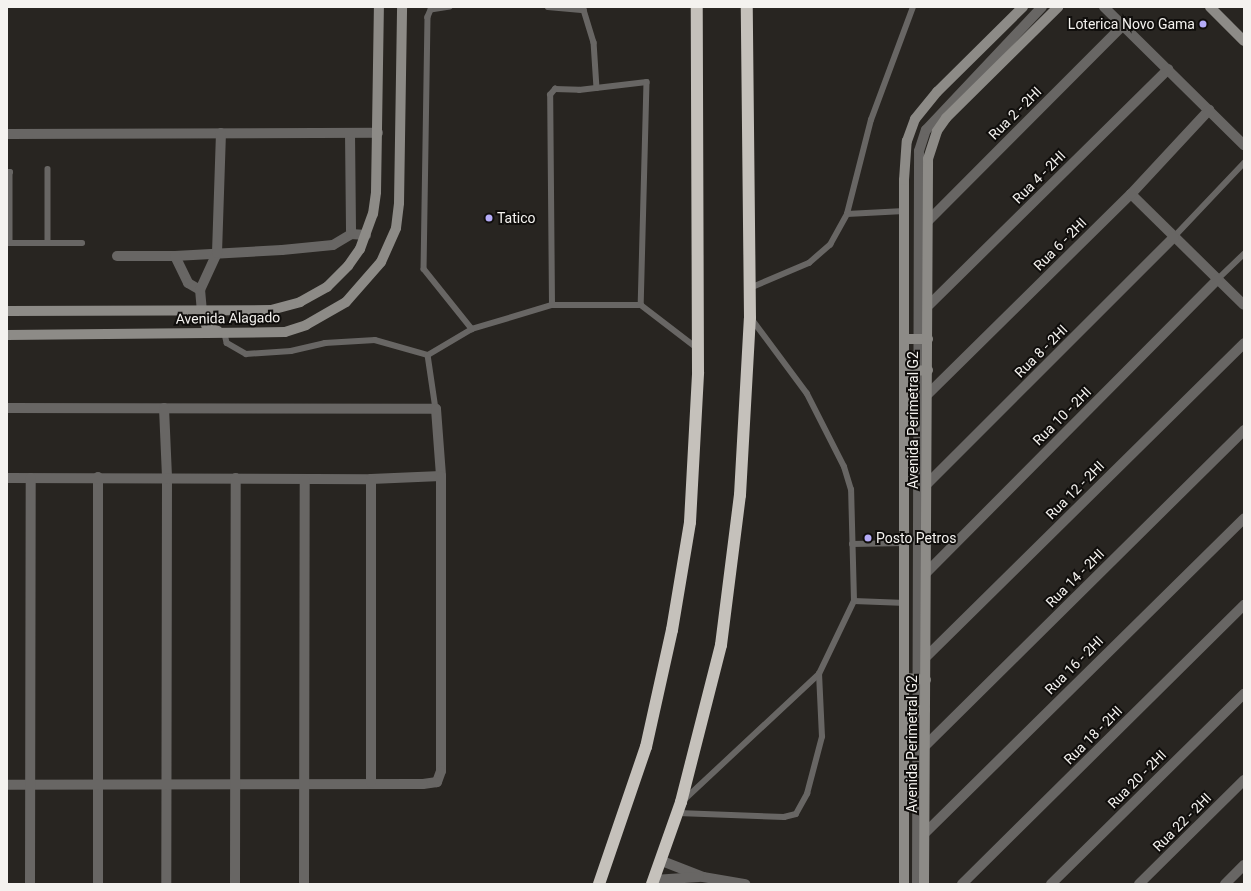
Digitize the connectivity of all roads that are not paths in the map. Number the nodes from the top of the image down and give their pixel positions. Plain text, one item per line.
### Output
1 (379, 7) edge
2 (402, 7) edge
3 (450, 7) edge
4 (548, 7) edge
5 (697, 7) edge
6 (747, 7) edge
7 (913, 7) edge
8 (1023, 7) edge
9 (1042, 7) edge
10 (1058, 7) edge
11 (1104, 7) edge
12 (1210, 7) edge
13 (586, 8) edge
14 (1123, 26) junction
15 (1244, 41) edge
16 (1168, 69) junction
17 (597, 88) junction
18 (1209, 110) junction
19 (220, 133) junction
20 (350, 133) junction
21 (378, 133) junction
22 (7, 134) edge
23 (1244, 145) edge
24 (1244, 163) edge
25 (48, 169) dead end
26 (7, 172) edge
27 (1131, 194) junction
28 (904, 211) junction
29 (847, 214) junction
30 (928, 221) junction
31 (351, 234) junction
32 (366, 235) junction
33 (1174, 237) junction
34 (9, 243) edge
35 (48, 243) junction
36 (82, 243) dead end
37 (217, 253) junction
38 (1244, 254) edge
39 (118, 256) dead end
40 (175, 256) junction
41 (1218, 279) junction
42 (750, 288) junction
43 (200, 290) junction
44 (641, 304) junction
45 (552, 305) junction
46 (929, 305) junction
47 (1244, 305) edge
48 (7, 311) edge
49 (199, 312) junction
50 (750, 318) junction
51 (472, 330) junction
52 (178, 334) junction
53 (225, 334) junction
54 (7, 335) edge
55 (905, 339) junction
56 (923, 340) junction
57 (1244, 343) edge
58 (698, 348) junction
59 (428, 355) junction
60 (923, 370) junction
61 (905, 371) junction
62 (928, 394) junction
63 (7, 408) edge
64 (164, 408) junction
65 (436, 409) junction
66 (1244, 430) edge
67 (441, 476) junction
68 (98, 477) junction
69 (7, 478) edge
70 (31, 478) junction
71 (167, 478) junction
72 (236, 478) junction
73 (371, 479) junction
74 (305, 480) junction
75 (927, 484) junction
76 (1244, 518) edge
77 (905, 543) junction
78 (852, 544) junction
79 (926, 574) junction
80 (854, 601) junction
81 (906, 603) junction
82 (1244, 604) edge
83 (926, 657) junction
84 (818, 674) junction
85 (905, 678) junction
86 (922, 679) junction
87 (1244, 694) edge
88 (921, 709) junction
89 (904, 710) junction
90 (926, 745) junction
91 (1244, 780) edge
92 (371, 783) junction
93 (305, 784) junction
94 (7, 785) edge
95 (31, 785) junction
96 (165, 785) junction
97 (236, 785) junction
98 (99, 787) junction
99 (680, 807) junction
100 (925, 833) junction
101 (662, 861) junction
102 (1244, 865) edge
103 (703, 877) junction
104 (653, 882) edge
105 (30, 884) edge
106 (98, 884) edge
107 (166, 884) edge
108 (235, 884) edge
109 (304, 884) edge
110 (599, 884) edge
111 (745, 884) edge
112 (904, 884) edge
113 (918, 884) edge
114 (924, 884) edge
115 (962, 884) edge
116 (1051, 884) edge
117 (1139, 884) edge
118 (1225, 884) edge

1 - 21 street, Avenida Alagado
2 - 53 street, Avenida Alagado
3 - 51 lane
4 - 13 lane
5 - 58 highway
6 - 42 highway
7 - 29 lane
8 - 28 street, Avenida Perimetral G2
9 - 56 street
10 - 30 street, Avenida Perimetral G2
11 - 14 street
12 - 15 street
13 - 17 lane
14 - 16 street
14 - 30 street, Rua 2 - 2HI
16 - 18 street
16 - 46 street, Rua 4 - 2HI
17 - 44 lane
17 - 45 lane
18 - 23 street
18 - 27 street, Rua 6 - 2HI
19 - 20 street
19 - 22 street
19 - 37 street
20 - 21 street
20 - 31 street
21 - 32 street, Avenida Alagado
24 - 33 lane
25 - 35 lane
26 - 34 lane
27 - 33 street
27 - 62 street, Rua 6 - 2HI
28 - 29 lane
28 - 55 street, Avenida Perimetral G2
29 - 42 lane
30 - 46 street, Avenida Perimetral G2
31 - 32 street
31 - 37 street
32 - 49 street, Avenida Alagado
33 - 41 street
33 - 75 street, Rua 8 - 2HI
34 - 35 lane
35 - 36 lane
37 - 40 street
37 - 43 street
38 - 41 lane
39 - 40 street
40 - 43 street
41 - 47 street
41 - 79 street, Rua 10 - 2HI
42 - 50 highway
43 - 49 street
44 - 45 lane
44 - 58 lane
45 - 51 lane
46 - 56 street, Avenida Perimetral G2
48 - 49 street, Avenida Alagado
49 - 52 street
49 - 53 street
50 - 78 lane
50 - 99 highway
51 - 59 lane
52 - 53 street, Avenida Alagado
52 - 54 street, Avenida Alagado
53 - 59 lane
55 - 56 street
55 - 61 street, Avenida Perimetral G2
56 - 60 street, Avenida Perimetral G2
57 - 83 street, Rua 12 - 2HI
58 - 110 highway
59 - 65 lane
60 - 61 street
60 - 62 street, Avenida Perimetral G2
60 - 86 street
61 - 77 street, Avenida Perimetral G2
62 - 75 street, Avenida Perimetral G2
63 - 64 street
64 - 65 street
64 - 71 street
65 - 67 street
66 - 90 street, Rua 14 - 2HI
67 - 73 street
67 - 92 street
68 - 70 street
68 - 71 street
68 - 98 street
69 - 70 street
70 - 95 street
71 - 72 street
71 - 96 street
72 - 74 street
72 - 97 street
73 - 74 street
73 - 92 street
74 - 93 street
75 - 79 street, Avenida Perimetral G2
76 - 100 street, Rua 16 - 2HI
77 - 78 lane
77 - 81 street, Avenida Perimetral G2
78 - 80 lane
79 - 83 street, Avenida Perimetral G2
80 - 81 lane
80 - 84 lane
81 - 85 street, Avenida Perimetral G2
82 - 115 street, Rua 18 - 2HI
83 - 86 street, Avenida Perimetral G2
84 - 99 lane
84 - 99 lane
85 - 86 street
85 - 89 street, Avenida Perimetral G2
86 - 88 street, Avenida Perimetral G2
87 - 116 street, Rua 20 - 2HI
88 - 89 street
88 - 90 street, Avenida Perimetral G2
88 - 113 street
89 - 112 street, Avenida Perimetral G2
90 - 100 street, Avenida Perimetral G2
91 - 117 street, Rua 22 - 2HI
92 - 93 street
93 - 97 street
93 - 109 street
94 - 95 street
95 - 98 street
95 - 105 street
96 - 97 street
96 - 98 street
96 - 107 street
97 - 108 street
98 - 106 street
99 - 101 highway
100 - 114 street, Avenida Perimetral G2
101 - 103 street
101 - 104 highway
102 - 118 street
103 - 104 street
103 - 111 street

